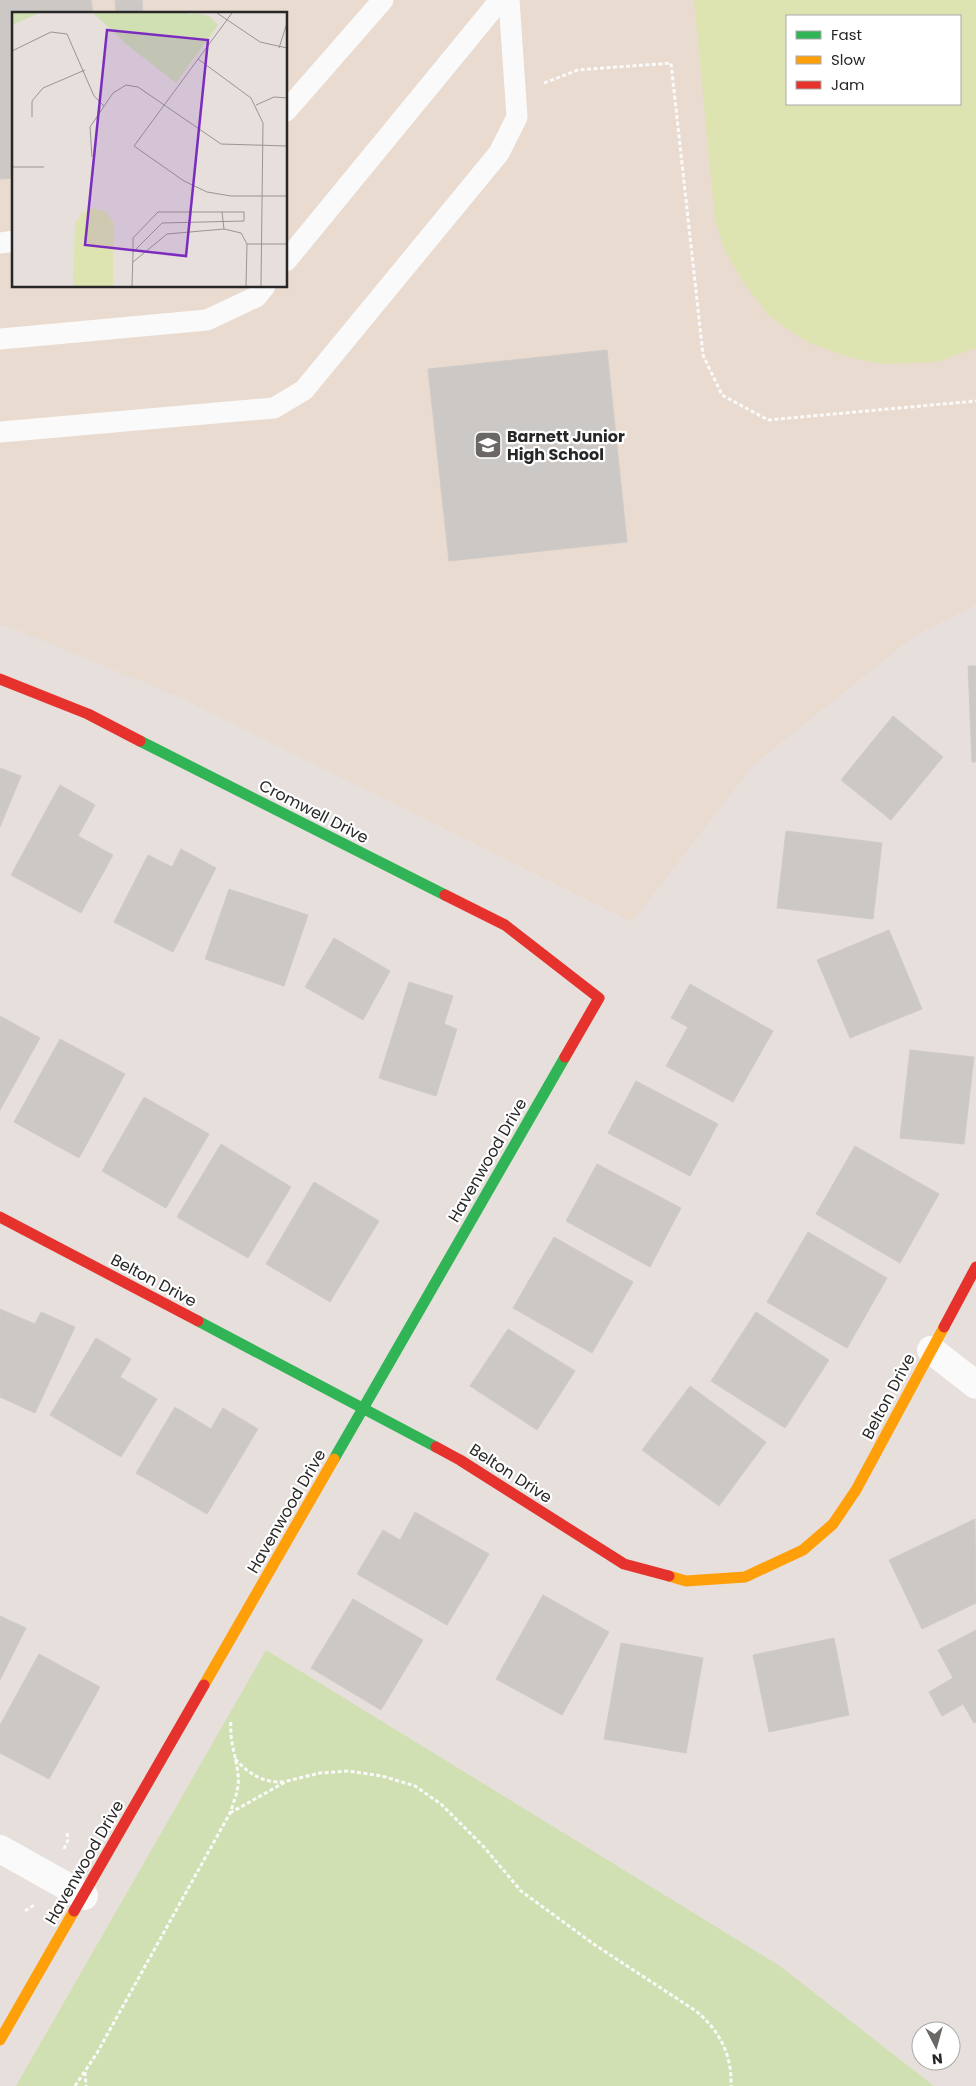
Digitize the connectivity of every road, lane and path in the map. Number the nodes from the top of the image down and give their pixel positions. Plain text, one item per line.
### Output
1 (383, 0) edge
2 (500, 0) edge
3 (509, 0) edge
4 (516, 93) junction
5 (288, 109) edge
6 (288, 259) edge
7 (264, 288) edge
8 (0, 339) edge
9 (976, 401) edge
10 (0, 432) edge
11 (0, 679) edge
12 (599, 998) joint
13 (0, 1217) edge
14 (976, 1267) edge
15 (931, 1350) junction
16 (976, 1385) edge
17 (364, 1408) junction
18 (231, 1720) dead end
19 (234, 1758) junction
20 (287, 1781) junction
21 (230, 1813) junction
22 (0, 1849) edge
23 (84, 1896) junction
24 (0, 2040) edge
25 (85, 2070) junction
26 (75, 2086) edge
27 (86, 2086) edge
28 (731, 2086) edge

1 - 5 lane
2 - 6 lane
3 - 4 lane
4 - 9 path
4 - 10 lane
7 - 8 lane
11 - 12 street, Cromwell Drive
12 - 17 street, Havenwood Drive
13 - 17 street, Belton Drive
14 - 15 street, Belton Drive
15 - 16 street
15 - 17 street, Belton Drive
17 - 23 street, Havenwood Drive
18 - 19 path
19 - 20 path
19 - 21 path
20 - 21 path
20 - 28 path
21 - 25 path
22 - 23 street
23 - 24 street, Havenwood Drive
25 - 26 path
25 - 27 path

